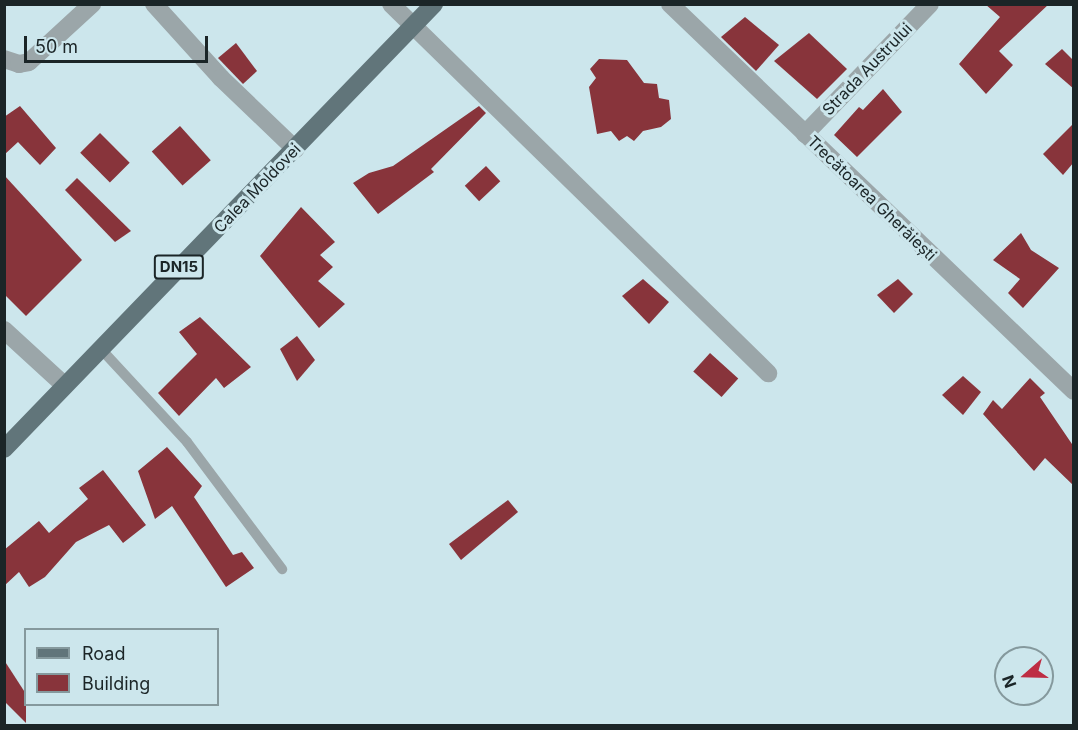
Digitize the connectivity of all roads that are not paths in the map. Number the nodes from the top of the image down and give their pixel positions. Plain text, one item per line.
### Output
1 (92, 4) edge
2 (154, 4) edge
3 (391, 4) edge
4 (434, 4) edge
5 (670, 4) edge
6 (930, 4) edge
7 (413, 27) junction
8 (4, 58) edge
9 (805, 134) junction
10 (295, 149) junction
11 (4, 330) edge
12 (100, 348) junction
13 (768, 373) dead end
14 (64, 385) junction
15 (1074, 390) edge
16 (4, 449) edge
17 (282, 569) dead end

1 - 8 street
2 - 10 street
3 - 7 street
4 - 7 main road, Calea Moldovei / DN15
5 - 9 street, Trecătoarea Gherăiești
6 - 9 street, Strada Austrului
7 - 10 main road, Calea Moldovei / DN15
7 - 13 street
9 - 15 street, Trecătoarea Gherăiești
10 - 12 main road, Calea Moldovei / DN15
11 - 14 street
12 - 14 main road, Calea Moldovei / DN15
12 - 17 lane
14 - 16 main road, Calea Moldovei / DN15

